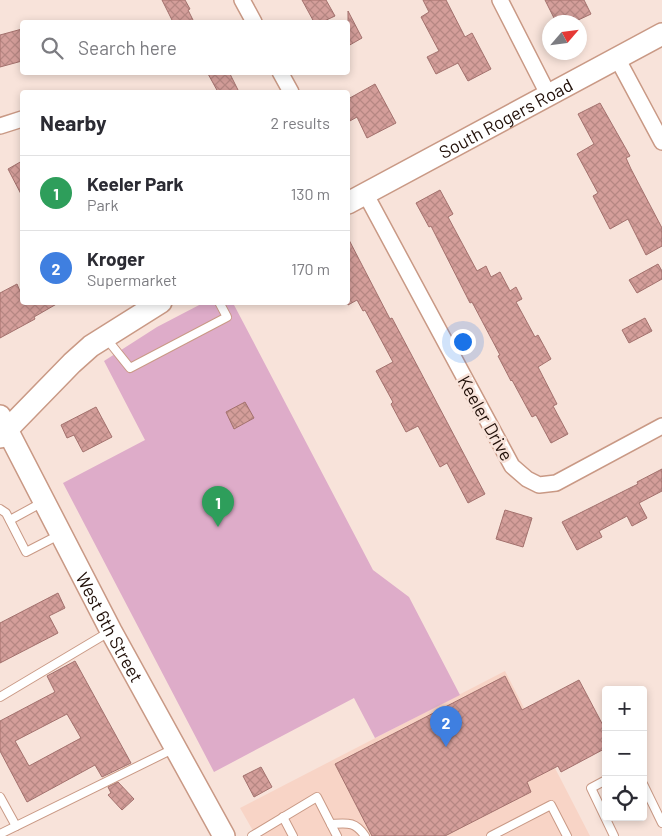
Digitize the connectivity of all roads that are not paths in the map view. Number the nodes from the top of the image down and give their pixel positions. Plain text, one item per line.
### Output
1 (242, 0) edge
2 (500, 0) edge
3 (253, 20) edge
4 (662, 34) edge
5 (617, 58) junction
6 (282, 75) edge
7 (290, 90) edge
8 (548, 94) junction
9 (20, 120) edge
10 (0, 126) edge
11 (662, 142) edge
12 (352, 200) edge
13 (156, 305) edge
14 (220, 305) edge
15 (105, 337) junction
16 (662, 426) edge
17 (2, 428) edge
18 (44, 502) junction
19 (0, 510) edge
20 (10, 520) junction
21 (61, 534) junction
22 (111, 631) junction
23 (0, 697) edge
24 (175, 748) junction
25 (602, 782) edge
26 (647, 792) edge
27 (0, 797) edge
28 (602, 811) edge
29 (283, 817) junction
30 (607, 821) edge
31 (662, 823) edge
32 (331, 824) junction
33 (16, 826) junction
34 (0, 834) edge
35 (224, 836) edge
36 (252, 836) edge
37 (293, 836) edge
38 (337, 836) edge
39 (365, 836) edge
40 (491, 836) edge
41 (567, 836) edge
42 (614, 836) edge

1 - 3 street
2 - 8 street
4 - 5 street, South Rogers Road
5 - 8 street, South Rogers Road
5 - 11 street
6 - 7 street
8 - 12 street, South Rogers Road
9 - 10 street
12 - 16 street, Keeler Drive
13 - 15 street
14 - 15 lane
15 - 17 street
17 - 18 street, West 6th Street
18 - 20 lane
18 - 21 street, West 6th Street
19 - 20 lane
20 - 21 lane
21 - 22 street, West 6th Street
22 - 23 lane
22 - 24 street, West 6th Street
24 - 33 lane
24 - 35 street, West 6th Street
25 - 28 lane
26 - 31 lane
27 - 33 lane
29 - 32 lane
29 - 36 lane
29 - 37 lane
30 - 42 lane
32 - 38 lane
32 - 39 lane
33 - 34 lane
40 - 41 lane

